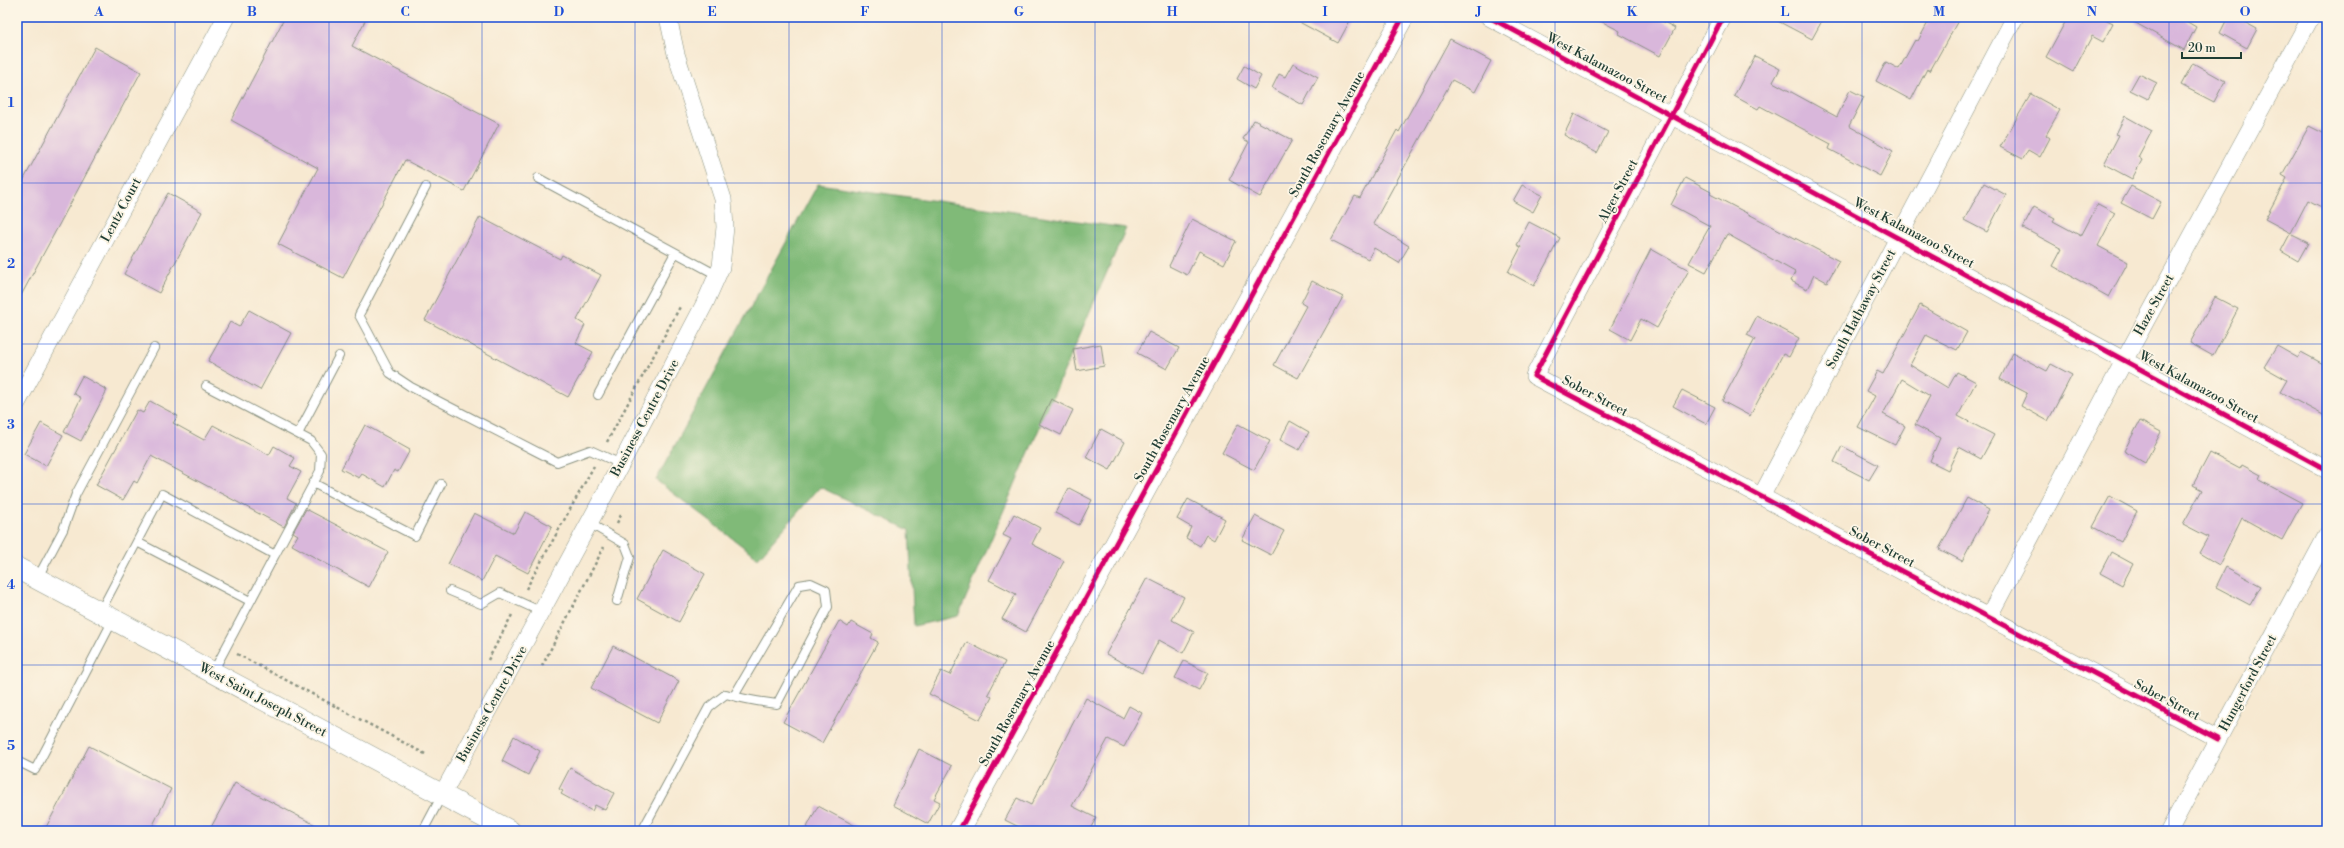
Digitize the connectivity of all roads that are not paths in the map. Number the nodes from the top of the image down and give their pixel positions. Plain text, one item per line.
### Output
1 (226, 17) edge
2 (668, 17) edge
3 (1403, 17) edge
4 (1489, 17) edge
5 (1723, 17) edge
6 (2015, 17) edge
7 (2311, 17) edge
8 (1671, 114) junction
9 (538, 178) dead end
10 (426, 187) dead end
11 (1899, 237) junction
12 (675, 252) junction
13 (717, 276) junction
14 (154, 348) dead end
15 (339, 356) dead end
16 (2125, 359) junction
17 (1534, 376) joint
18 (206, 386) dead end
19 (19, 395) edge
20 (598, 395) dead end
21 (298, 434) junction
22 (621, 464) junction
23 (2327, 470) edge
24 (313, 483) junction
25 (440, 484) dead end
26 (1762, 495) junction
27 (589, 523) junction
28 (2327, 535) edge
29 (137, 542) junction
30 (275, 555) junction
31 (17, 568) edge
32 (37, 579) junction
33 (450, 591) dead end
34 (250, 601) junction
35 (617, 601) dead end
36 (542, 612) junction
37 (106, 616) junction
38 (1989, 616) junction
39 (212, 673) junction
40 (734, 696) junction
41 (2218, 739) junction
42 (17, 761) edge
43 (442, 795) junction
44 (423, 831) edge
45 (510, 831) edge
46 (642, 831) edge
47 (959, 831) edge
48 (2169, 831) edge

1 - 19 street, Lentz Court
2 - 13 street, Business Centre Drive
3 - 47 street, South Rosemary Avenue
4 - 8 street, West Kalamazoo Street
5 - 8 street, Alger Street
6 - 11 street, South Hathaway Street
7 - 16 street, Haze Street
8 - 11 street, West Kalamazoo Street
8 - 17 street, Alger Street
9 - 12 lane
10 - 22 lane
11 - 16 street, West Kalamazoo Street
11 - 26 street, South Hathaway Street
12 - 13 lane
12 - 20 lane
13 - 22 street, Business Centre Drive
14 - 32 lane
15 - 21 lane
16 - 23 street, West Kalamazoo Street
16 - 38 street, Haze Street
17 - 26 street, Sober Street
18 - 21 lane
21 - 24 lane
22 - 27 street, Business Centre Drive
24 - 25 lane
24 - 30 lane
26 - 38 street, Sober Street
27 - 35 lane
27 - 36 street, Business Centre Drive
28 - 41 street, Hungerford Street
29 - 30 lane
29 - 34 lane
29 - 37 lane
30 - 34 lane
31 - 32 street, West Saint Joseph Street
32 - 37 street, West Saint Joseph Street
33 - 36 lane
34 - 39 lane
36 - 43 street, Business Centre Drive
37 - 39 street, West Saint Joseph Street
37 - 42 lane
38 - 41 street, Sober Street
39 - 43 street, West Saint Joseph Street
40 - 40 lane
40 - 46 lane
41 - 48 street, Hungerford Street
43 - 44 lane
43 - 45 street, West Saint Joseph Street

